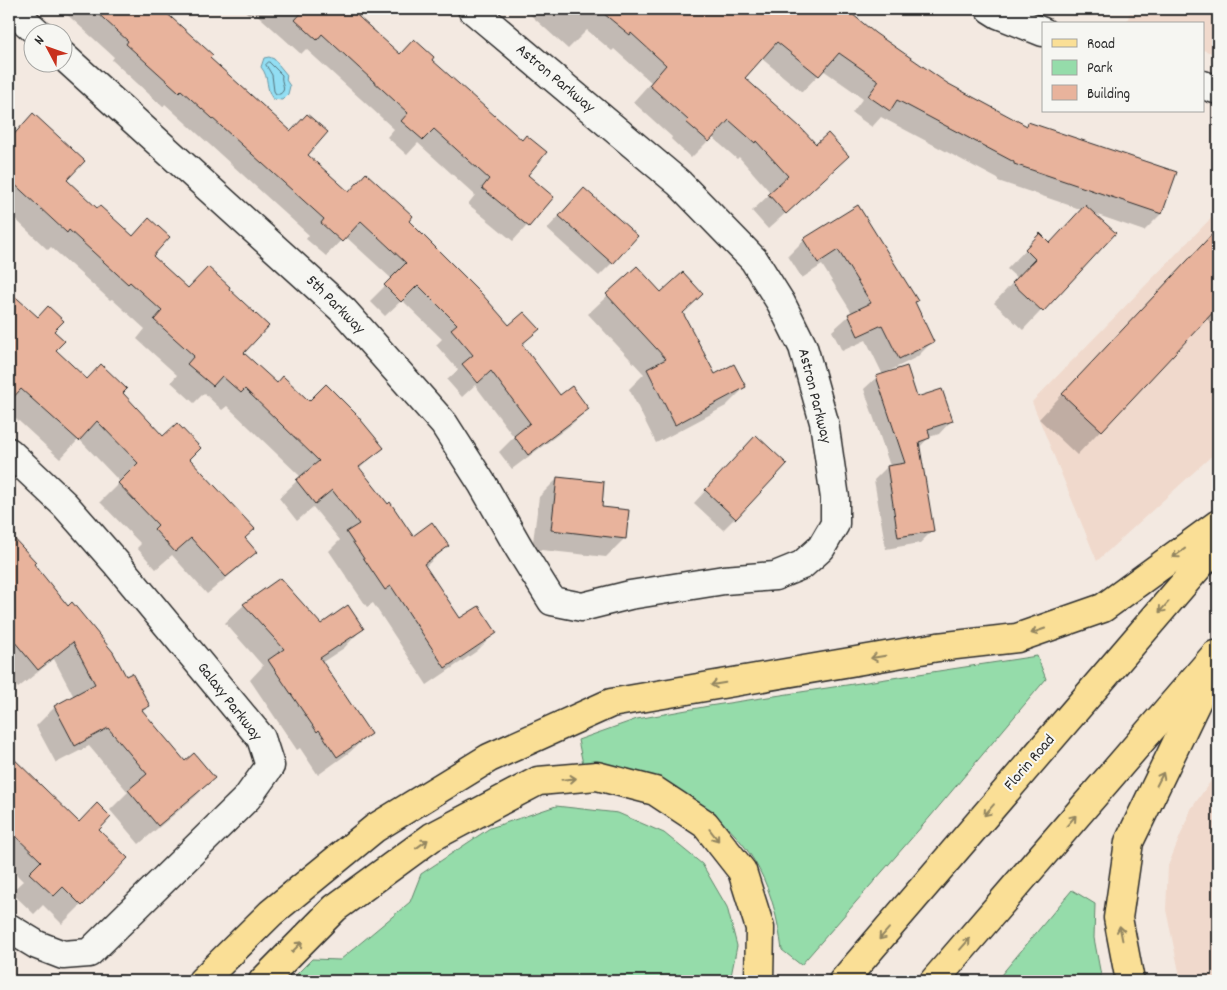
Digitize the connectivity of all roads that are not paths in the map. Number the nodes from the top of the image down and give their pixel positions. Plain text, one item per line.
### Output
1 (472, 9) edge
2 (990, 9) edge
3 (11, 12) edge
4 (24, 22) edge
5 (1042, 32) edge
6 (72, 64) edge
7 (1204, 85) edge
8 (1218, 90) edge
9 (9, 452) edge
10 (1218, 524) edge
11 (1218, 544) edge
12 (552, 601) joint
13 (1218, 651) edge
14 (1218, 657) edge
15 (9, 928) edge
16 (202, 981) edge
17 (263, 981) edge
18 (758, 981) edge
19 (843, 981) edge
20 (934, 981) edge
21 (1130, 981) edge

1 - 12 street, Astron Parkway
2 - 5 street
3 - 4 street
6 - 12 street, 5th Parkway
7 - 8 street
9 - 15 street, Galaxy Parkway
10 -> 16 main road
11 -> 19 main road, Florin Road
20 -> 13 main road
21 -> 14 main road
17 -> 18 main road

